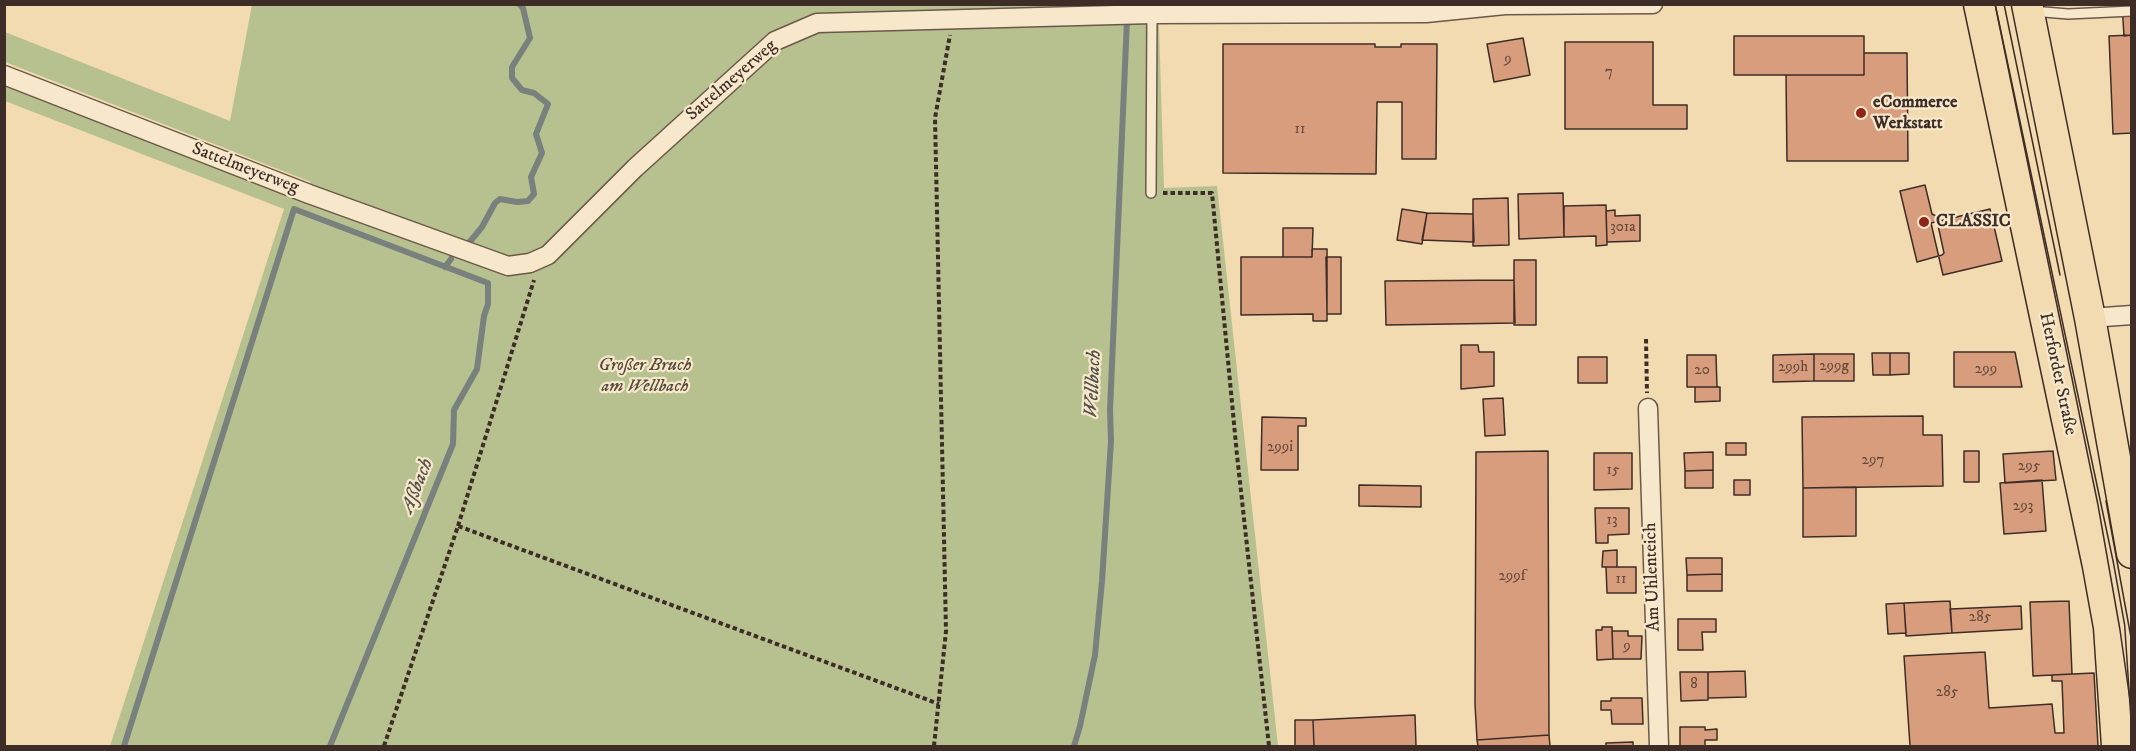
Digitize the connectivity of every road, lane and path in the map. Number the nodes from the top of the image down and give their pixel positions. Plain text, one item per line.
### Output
1 (1653, 4) edge
2 (1979, 4) edge
3 (1998, 4) edge
4 (1505, 5) edge
5 (2027, 7) edge
6 (2132, 11) edge
7 (1152, 14) junction
8 (953, 20) junction
9 (4, 75) edge
10 (1151, 193) joint
11 (541, 258) junction
12 (2132, 315) edge
13 (2090, 318) junction
14 (1646, 339) dead end
15 (1648, 408) joint
16 (458, 526) junction
17 (2132, 553) edge
18 (939, 704) junction
19 (384, 747) edge
20 (934, 747) edge
21 (1269, 747) edge
22 (1659, 747) edge
23 (2117, 747) edge

1 - 4 street, Sattelmeyerweg
2 - 23 main road, Herforder Straße
3 - 5 main road
4 - 7 street, Sattelmeyerweg
5 - 6 lane
5 - 13 main road
7 - 8 street, Sattelmeyerweg
7 - 10 lane
8 - 11 street, Sattelmeyerweg
8 - 18 path
9 - 11 street, Sattelmeyerweg
10 - 21 path
11 - 16 path
12 - 13 street
13 - 17 main road
14 - 15 path
15 - 22 street, Am Uhlenteich
16 - 18 path
16 - 19 path
18 - 20 path

